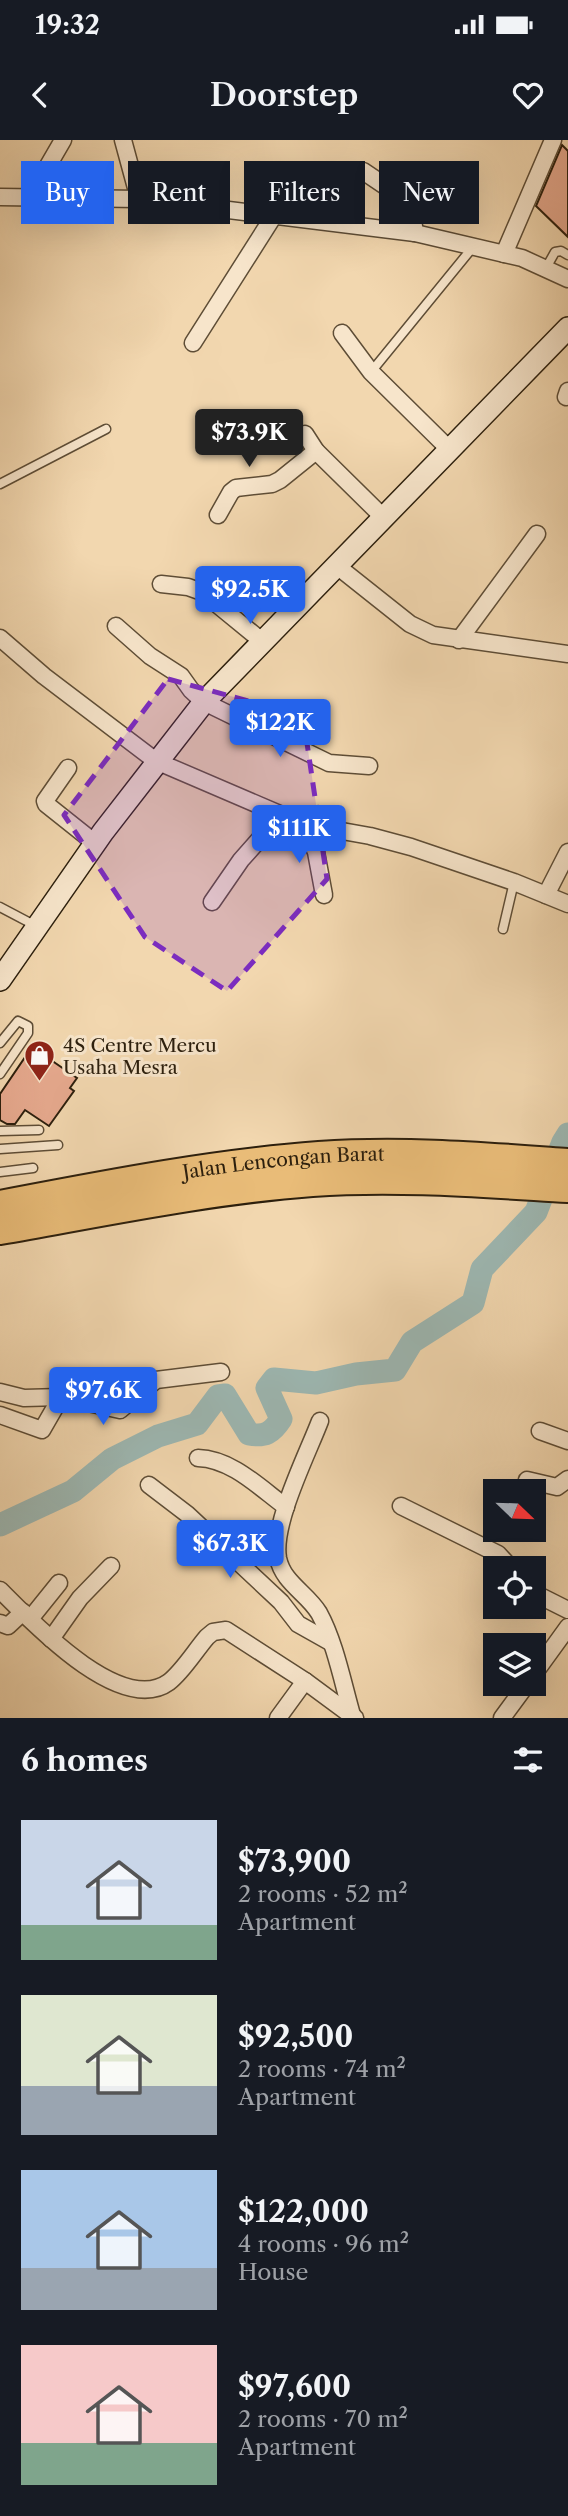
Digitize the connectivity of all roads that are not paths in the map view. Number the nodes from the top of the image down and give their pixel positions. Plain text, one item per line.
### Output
1 (63, 140) edge
2 (123, 140) edge
3 (553, 140) edge
4 (51, 161) edge
5 (129, 161) edge
6 (365, 172) edge
7 (0, 197) edge
8 (21, 197) edge
9 (269, 224) edge
10 (349, 224) edge
11 (415, 233) junction
12 (473, 246) junction
13 (504, 254) junction
14 (568, 255) edge
15 (546, 268) junction
16 (568, 279) edge
17 (568, 328) edge
18 (342, 333) dead end
19 (193, 343) dead end
20 (371, 372) junction
21 (106, 429) dead end
22 (305, 434) dead end
23 (450, 450) junction
24 (316, 451) junction
25 (0, 484) edge
26 (218, 515) dead end
27 (384, 518) junction
28 (537, 534) dead end
29 (337, 566) junction
30 (161, 584) dead end
31 (116, 626) dead end
32 (459, 640) junction
33 (1, 642) edge
34 (263, 642) junction
35 (568, 654) edge
36 (204, 702) junction
37 (156, 761) junction
38 (369, 766) dead end
39 (68, 768) dead end
40 (280, 816) junction
41 (303, 824) junction
42 (95, 843) junction
43 (568, 852) edge
44 (514, 882) junction
45 (324, 895) dead end
46 (546, 895) junction
47 (212, 902) dead end
48 (568, 904) edge
49 (0, 907) edge
50 (36, 926) junction
51 (503, 929) dead end
52 (0, 980) edge
53 (0, 1043) edge
54 (2, 1068) edge
55 (39, 1130) dead end
56 (0, 1131) edge
57 (58, 1145) dead end
58 (0, 1149) edge
59 (568, 1163) edge
60 (33, 1168) dead end
61 (505, 1171) junction
62 (0, 1172) edge
63 (568, 1188) edge
64 (0, 1205) edge
65 (0, 1230) edge
66 (221, 1372) dead end
67 (0, 1392) edge
68 (61, 1397) junction
69 (0, 1415) edge
70 (320, 1421) dead end
71 (540, 1431) dead end
72 (568, 1441) edge
73 (198, 1458) dead end
74 (568, 1479) edge
75 (546, 1484) edge
76 (149, 1485) dead end
77 (401, 1506) dead end
78 (286, 1507) junction
79 (500, 1556) edge
80 (111, 1566) dead end
81 (59, 1583) dead end
82 (0, 1590) edge
83 (546, 1599) edge
84 (568, 1610) edge
85 (26, 1616) junction
86 (0, 1623) edge
87 (568, 1627) edge
88 (51, 1639) junction
89 (330, 1642) junction
90 (546, 1657) edge
91 (305, 1681) junction
92 (518, 1696) edge
93 (354, 1717) edge
94 (278, 1718) edge
95 (502, 1718) edge

1 - 4 street
2 - 5 street
3 - 13 street
6 - 11 street
7 - 8 street
9 - 19 street
10 - 11 street
11 - 12 street
12 - 13 street
12 - 20 lane
13 - 15 street
14 - 15 lane
15 - 16 street
17 - 23 main road
18 - 20 street
20 - 23 street
21 - 25 lane
22 - 24 street
23 - 27 main road
24 - 26 street
24 - 27 street
27 - 29 main road
28 - 32 street
29 - 32 street
29 - 34 main road
30 - 34 street
31 - 36 street
32 - 35 street
33 - 37 street
34 - 36 main road
36 - 37 main road
36 - 38 street
37 - 40 street
37 - 42 main road
39 - 42 street
40 - 41 street
40 - 47 street
41 - 44 street
41 - 45 street
42 - 50 main road
43 - 46 street
44 - 46 street
44 - 51 lane
46 - 48 street
49 - 50 lane
50 - 52 main road
53 - 54 lane
55 - 56 lane
57 - 58 lane
59 - 61 highway, Jalan Lencongan Barat
60 - 62 lane
61 - 63 highway, Jalan Lencongan Barat
61 - 64 highway, Jalan Lencongan Barat
61 - 65 highway, Jalan Lencongan Barat
66 - 68 street
67 - 68 street
68 - 69 street
70 - 78 street
71 - 72 street
73 - 78 street
74 - 75 street
76 - 89 street
77 - 79 street
78 - 89 street
80 - 88 street
81 - 85 street
82 - 85 street
83 - 84 street
85 - 86 street
85 - 88 street
87 - 90 street
88 - 91 street
89 - 93 street
91 - 93 street
91 - 94 street
92 - 95 street

